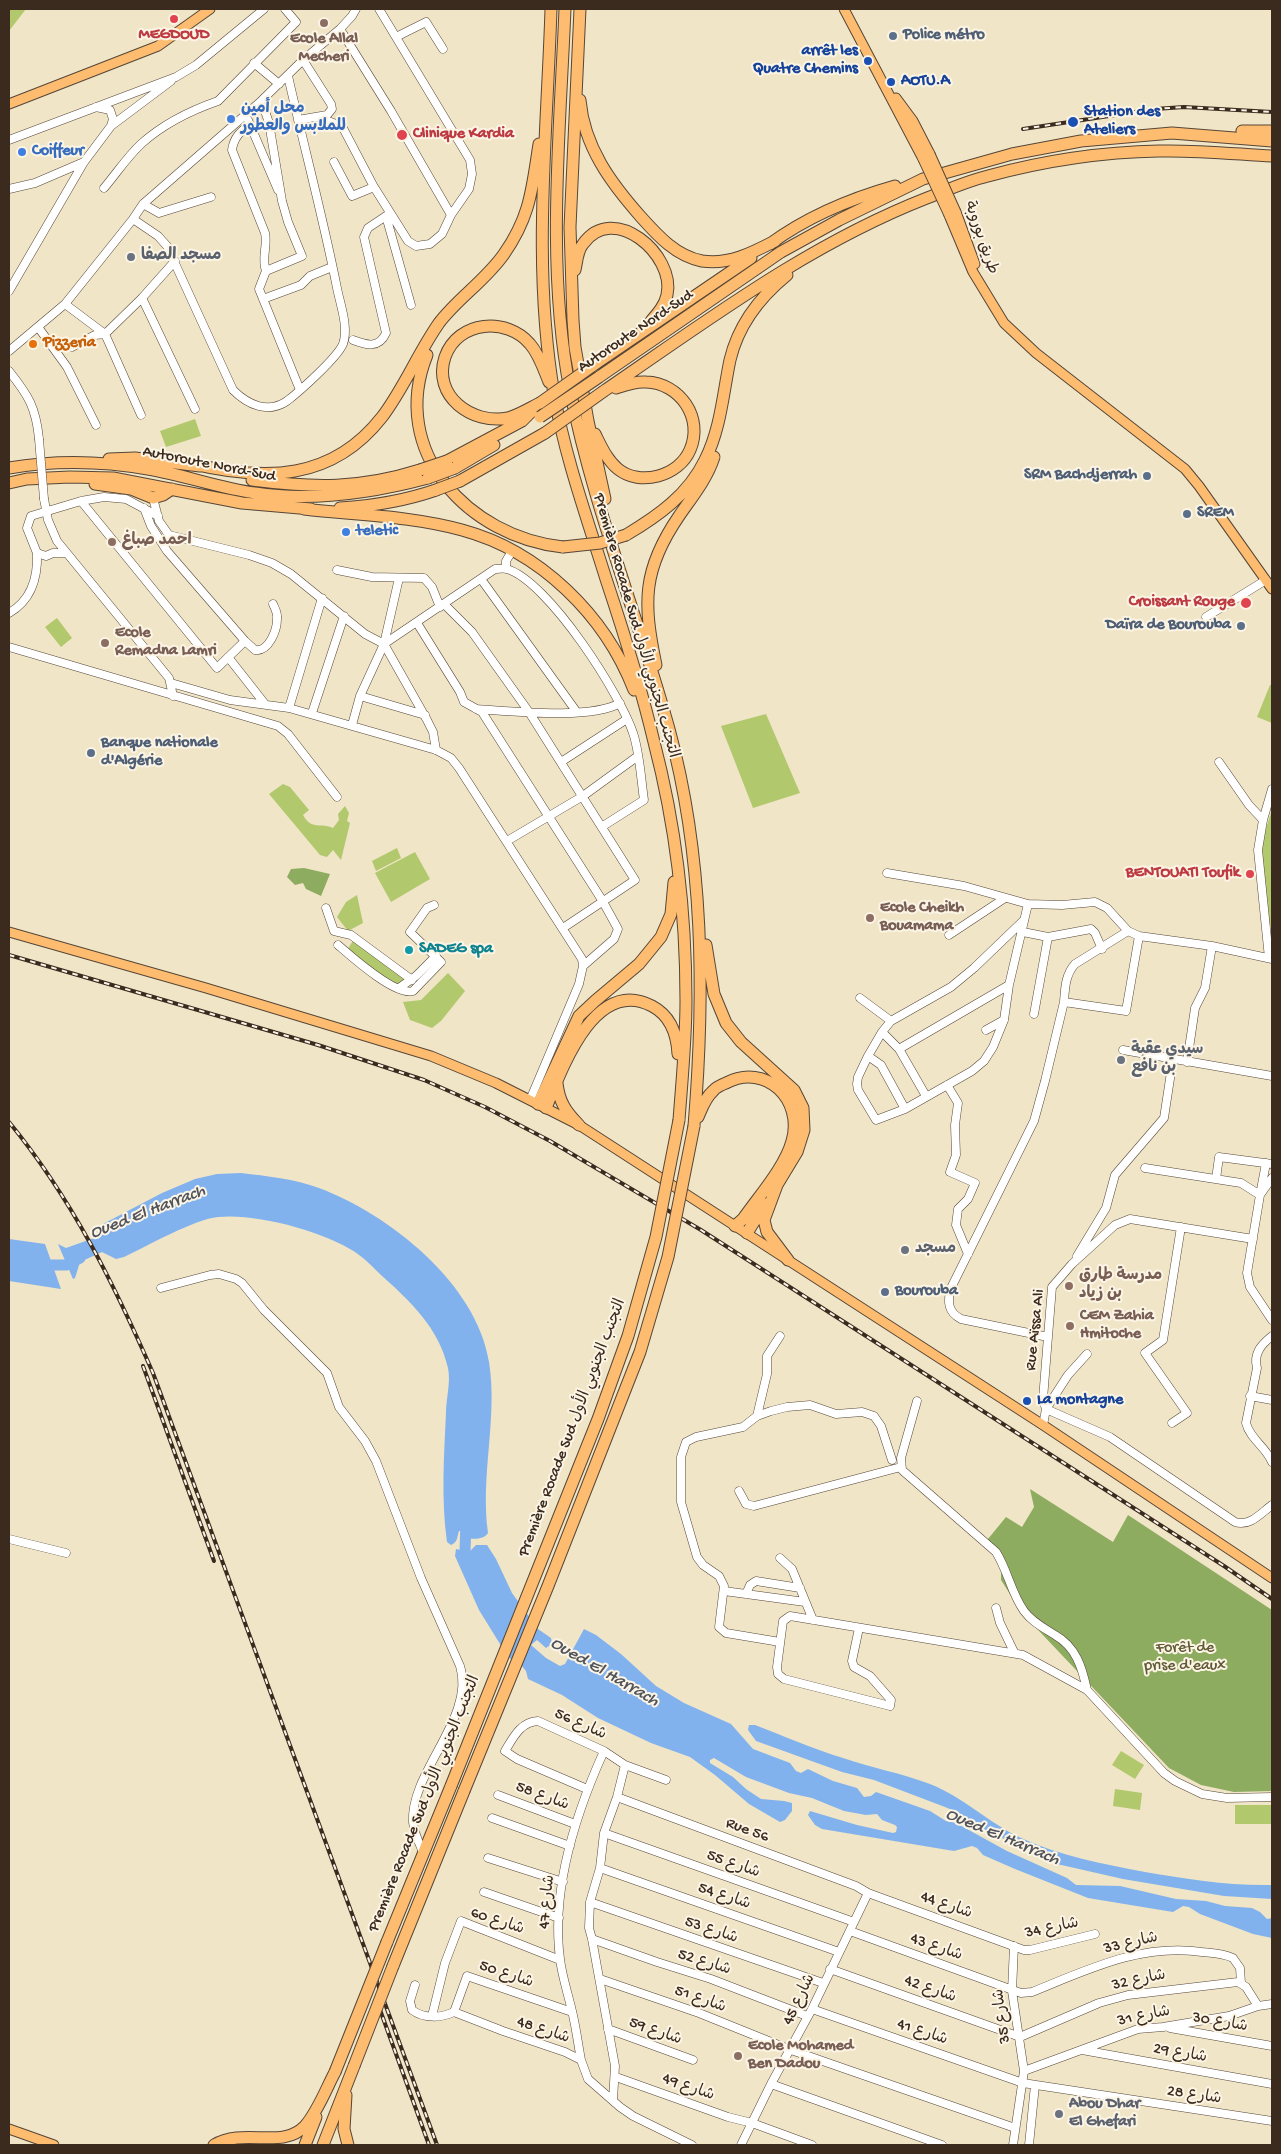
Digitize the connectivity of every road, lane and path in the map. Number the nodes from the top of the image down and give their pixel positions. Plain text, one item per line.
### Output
1 (210, 9) edge
2 (264, 9) edge
3 (285, 9) edge
4 (356, 9) edge
5 (379, 9) edge
6 (551, 9) edge
7 (565, 9) edge
8 (580, 9) edge
9 (844, 9) edge
10 (340, 29) junction
11 (396, 37) junction
12 (443, 49) dead end
13 (304, 60) junction
14 (254, 63) junction
15 (288, 76) junction
16 (176, 77) junction
17 (279, 84) junction
18 (548, 88) junction
19 (259, 103) junction
20 (9, 104) edge
21 (96, 107) junction
22 (246, 114) junction
23 (318, 117) junction
24 (298, 120) junction
25 (250, 124) junction
26 (111, 126) junction
27 (1272, 131) edge
28 (1172, 133) junction
29 (9, 140) edge
30 (1272, 141) edge
31 (1272, 156) edge
32 (84, 162) junction
33 (334, 162) dead end
34 (923, 179) junction
35 (374, 187) junction
36 (104, 188) dead end
37 (9, 190) edge
38 (211, 197) dead end
39 (282, 201) junction
40 (143, 204) junction
41 (388, 215) junction
42 (451, 215) junction
43 (133, 219) junction
44 (775, 241) junction
45 (822, 248) junction
46 (174, 261) junction
47 (332, 267) junction
48 (266, 271) junction
49 (572, 289) junction
50 (9, 291) edge
51 (142, 298) junction
52 (263, 299) junction
53 (65, 304) junction
54 (411, 305) dead end
55 (440, 323) junction
56 (38, 327) junction
57 (105, 334) junction
58 (353, 340) dead end
59 (72, 347) dead end
60 (616, 349) junction
61 (9, 351) edge
62 (9, 371) edge
63 (300, 390) junction
64 (604, 391) junction
65 (554, 394) junction
66 (540, 403) junction
67 (723, 405) junction
68 (196, 409) dead end
69 (141, 415) dead end
70 (588, 422) junction
71 (96, 426) dead end
72 (74, 461) junction
73 (193, 464) junction
74 (451, 464) junction
75 (9, 468) edge
76 (424, 474) junction
77 (9, 483) edge
78 (172, 489) junction
79 (9, 491) edge
80 (153, 498) junction
81 (44, 499) junction
82 (81, 501) junction
83 (66, 507) junction
84 (144, 508) junction
85 (304, 509) junction
86 (46, 511) junction
87 (36, 513) junction
88 (158, 516) junction
89 (48, 520) junction
90 (57, 541) junction
91 (512, 550) junction
92 (53, 553) junction
93 (66, 553) junction
94 (41, 554) junction
95 (506, 569) junction
96 (337, 570) dead end
97 (399, 578) junction
98 (481, 579) junction
99 (622, 579) junction
100 (1266, 580) junction
101 (1272, 589) edge
102 (322, 598) junction
103 (273, 604) dead end
104 (442, 605) junction
105 (9, 613) edge
106 (344, 616) junction
107 (1206, 617) dead end
108 (417, 623) junction
109 (245, 641) junction
110 (384, 644) junction
111 (9, 648) edge
112 (228, 657) junction
113 (171, 683) junction
114 (251, 686) junction
115 (173, 696) junction
116 (360, 696) junction
117 (250, 702) junction
118 (620, 703) junction
119 (265, 704) junction
120 (289, 708) junction
121 (474, 708) junction
122 (576, 711) junction
123 (529, 712) junction
124 (312, 714) junction
125 (425, 715) junction
126 (627, 719) junction
127 (352, 725) junction
128 (670, 730) junction
129 (655, 744) junction
130 (436, 750) junction
131 (638, 756) junction
132 (561, 762) junction
133 (1219, 762) dead end
134 (1272, 790) edge
135 (583, 796) junction
136 (337, 797) dead end
137 (548, 817) junction
138 (1263, 820) junction
139 (603, 826) junction
140 (507, 840) junction
141 (676, 858) junction
142 (694, 865) junction
143 (887, 872) dead end
144 (1005, 898) junction
145 (602, 900) junction
146 (1028, 904) junction
147 (434, 905) dead end
148 (326, 908) dead end
149 (1024, 920) junction
150 (563, 928) junction
151 (1128, 931) junction
152 (9, 932) edge
153 (1023, 932) junction
154 (949, 935) dead end
155 (1139, 936) junction
156 (1048, 937) junction
157 (338, 945) dead end
158 (1212, 946) junction
159 (1102, 949) junction
160 (436, 956) junction
161 (1270, 959) edge
162 (583, 966) junction
163 (412, 980) junction
164 (1009, 984) junction
165 (399, 988) junction
166 (926, 992) dead end
167 (860, 998) dead end
168 (933, 998) junction
169 (1064, 1002) junction
170 (1034, 1014) dead end
171 (1004, 1020) junction
172 (891, 1021) junction
173 (986, 1030) dead end
174 (882, 1032) junction
175 (899, 1049) junction
176 (1123, 1050) dead end
177 (868, 1056) junction
178 (1173, 1059) junction
179 (1187, 1062) junction
180 (1272, 1076) edge
181 (557, 1081) junction
182 (947, 1085) junction
183 (926, 1096) junction
184 (538, 1104) junction
185 (905, 1109) junction
186 (679, 1120) junction
187 (579, 1125) junction
188 (694, 1126) junction
189 (1269, 1163) edge
190 (1145, 1168) dead end
191 (1272, 1178) edge
192 (1216, 1179) junction
193 (777, 1185) junction
194 (1260, 1195) junction
195 (735, 1226) junction
196 (1180, 1227) junction
197 (747, 1233) junction
198 (1253, 1239) junction
199 (968, 1254) junction
200 (788, 1260) junction
201 (1072, 1264) junction
202 (161, 1288) dead end
203 (1272, 1320) edge
204 (780, 1336) dead end
205 (1272, 1336) edge
206 (1048, 1337) junction
207 (1087, 1354) dead end
208 (1250, 1396) junction
209 (1272, 1400) edge
210 (917, 1401) dead end
211 (1046, 1409) junction
212 (757, 1416) junction
213 (1172, 1423) dead end
214 (1043, 1425) junction
215 (892, 1460) dead end
216 (1272, 1462) edge
217 (901, 1467) junction
218 (739, 1491) dead end
219 (1272, 1504) edge
220 (9, 1539) edge
221 (66, 1553) dead end
222 (780, 1558) dead end
223 (1272, 1578) edge
224 (800, 1588) junction
225 (724, 1591) junction
226 (746, 1594) junction
227 (805, 1602) junction
228 (996, 1608) dead end
229 (813, 1620) junction
230 (859, 1628) junction
231 (780, 1642) junction
232 (1014, 1652) junction
233 (1087, 1690) junction
234 (604, 1751) junction
235 (625, 1765) junction
236 (666, 1780) dead end
237 (587, 1789) junction
238 (498, 1795) dead end
239 (617, 1797) junction
240 (1272, 1797) edge
241 (492, 1818) dead end
242 (576, 1824) junction
243 (604, 1833) junction
244 (570, 1846) junction
245 (423, 1852) junction
246 (488, 1858) dead end
247 (600, 1868) junction
248 (563, 1882) junction
249 (484, 1892) dead end
250 (868, 1893) junction
251 (590, 1902) junction
252 (559, 1918) junction
253 (854, 1922) junction
254 (850, 1931) junction
255 (1095, 1934) dead end
256 (592, 1939) junction
257 (1014, 1946) junction
258 (839, 1952) junction
259 (560, 1960) junction
260 (830, 1969) junction
261 (600, 1979) junction
262 (823, 1983) junction
263 (1241, 1983) junction
264 (415, 1985) dead end
265 (1012, 1991) junction
266 (1272, 2004) edge
267 (1258, 2006) junction
268 (454, 2012) junction
269 (572, 2012) junction
270 (809, 2012) junction
271 (432, 2016) junction
272 (1163, 2027) junction
273 (608, 2029) junction
274 (1020, 2037) junction
275 (1272, 2046) edge
276 (790, 2050) junction
277 (1082, 2050) junction
278 (580, 2060) junction
279 (693, 2060) dead end
280 (1024, 2071) junction
281 (335, 2072) junction
282 (616, 2077) junction
283 (1022, 2083) junction
284 (771, 2084) junction
285 (1272, 2084) edge
286 (1035, 2085) junction
287 (346, 2086) junction
288 (613, 2100) junction
289 (1272, 2122) edge
290 (752, 2123) junction
291 (1015, 2128) junction
292 (9, 2129) edge
293 (9, 2134) edge
294 (39, 2145) edge
295 (54, 2145) edge
296 (214, 2145) edge
297 (237, 2145) edge
298 (258, 2145) edge
299 (304, 2145) edge
300 (322, 2145) edge
301 (348, 2145) edge
302 (692, 2145) edge
303 (741, 2145) edge
304 (812, 2145) edge
305 (942, 2145) edge
306 (1013, 2145) edge
307 (1028, 2145) edge

1 - 20 main road
2 - 16 street
3 - 14 street
4 - 10 street
5 - 11 street
6 - 18 highway, Première Rocade Sud التجنب الجنوبي الأول
7 - 99 highway, Première Rocade Sud التجنب الجنوبي الأول
8 - 44 highway
8 - 49 highway
9 - 100 main road, طريق بوروبة, bridge
10 - 13 street
10 - 42 street
11 - 12 street
11 - 42 street
13 - 15 street
13 - 23 street
14 - 17 street
14 - 36 street
15 - 17 street
15 - 24 street
16 - 21 street
16 - 26 street
17 - 19 street
18 - 55 highway
18 - 65 highway, Première Rocade Sud التجنب الجنوبي الأول
19 - 22 street
19 - 39 street
21 - 26 street
21 - 29 street
22 - 25 street
22 - 40 street
23 - 24 street
23 - 35 street
24 - 47 street
25 - 39 street
25 - 48 street
26 - 32 street
27 - 28 highway
28 - 30 highway, Autoroute Nord-Sud
28 - 34 highway, Autoroute Nord-Sud
31 - 45 highway, Autoroute Nord-Sud
32 - 37 street
32 - 50 street
33 - 35 street
34 - 44 highway
34 - 74 highway, Autoroute Nord-Sud, bridge
35 - 41 street
38 - 40 street
39 - 48 street
40 - 43 street
41 - 42 street
41 - 54 street
41 - 58 street
43 - 46 street
43 - 53 street
44 - 60 highway
45 - 64 highway, Autoroute Nord-Sud
45 - 67 highway
46 - 51 street
46 - 63 street
47 - 52 street
47 - 63 street
48 - 52 street
49 - 60 highway
49 - 70 highway
51 - 57 street
51 - 68 street
52 - 63 street
53 - 56 street
53 - 57 street
55 - 67 highway, bridge
55 - 73 highway
56 - 61 street
56 - 71 street
57 - 59 street
57 - 69 street
60 - 66 highway, bridge
62 - 81 street, bridge
64 - 70 highway
64 - 85 highway, Autoroute Nord-Sud, bridge
65 - 66 highway
65 - 129 highway, Première Rocade Sud التجنب الجنوبي الأول
66 - 74 highway
67 - 128 highway
70 - 99 highway
72 - 73 highway
72 - 75 highway, Autoroute Nord-Sud
72 - 76 highway, Autoroute Nord-Sud
73 - 76 highway
74 - 76 highway, Autoroute Nord-Sud, bridge
77 - 78 highway, Autoroute Nord-Sud
78 - 80 highway
78 - 85 highway, Autoroute Nord-Sud
79 - 80 highway
80 - 88 street
81 - 86 street
81 - 87 street
82 - 83 street
82 - 84 street
82 - 112 street
83 - 86 street
83 - 89 street
84 - 88 street
84 - 109 street
85 - 91 highway
86 - 87 street
86 - 89 street
87 - 94 street
88 - 102 street
89 - 90 street
90 - 92 street
90 - 93 street
91 - 95 street
91 - 129 highway
92 - 93 street
92 - 94 street
93 - 113 street
94 - 105 street
95 - 98 street
95 - 118 street
96 - 97 street
97 - 104 street
97 - 110 street
98 - 104 street
98 - 122 street
99 - 128 highway, Première Rocade Sud التجنب الجنوبي الأول
100 - 101 main road, طريق بوروبة
100 - 107 street
102 - 106 street
102 - 120 street
103 - 109 street
104 - 108 street
104 - 123 street
106 - 110 street
106 - 124 street
108 - 110 street
108 - 121 street
109 - 112 street
110 - 116 street
110 - 125 street
111 - 115 street
112 - 114 street
113 - 115 street
113 - 117 street
114 - 117 street
114 - 119 street
115 - 136 street
116 - 125 street
116 - 127 street
117 - 119 street
118 - 122 street
118 - 126 street
119 - 120 street
120 - 124 street
121 - 123 street
121 - 137 street
122 - 123 street
123 - 132 street
124 - 127 street
125 - 130 street
126 - 131 street
126 - 132 street
127 - 130 street
128 - 142 highway, Première Rocade Sud التجنب الجنوبي الأول
129 - 141 highway, Première Rocade Sud التجنب الجنوبي الأول
130 - 140 street
131 - 135 street
131 - 139 street
132 - 135 street
133 - 138 street
134 - 138 street
135 - 137 street
135 - 139 street
137 - 140 street
137 - 145 street
138 - 161 street
139 - 145 street
140 - 150 street
141 - 184 highway
141 - 186 highway, Première Rocade Sud التجنب الجنوبي الأول
142 - 188 highway, Première Rocade Sud التجنب الجنوبي الأول
142 - 193 highway
143 - 144 street
144 - 146 street
144 - 154 street
145 - 150 street
145 - 162 street
146 - 149 street
146 - 151 street
147 - 160 street
148 - 163 street
149 - 153 street
149 - 168 street
150 - 162 street
151 - 155 street
151 - 159 street
152 - 184 main road
153 - 156 street
153 - 164 street
155 - 158 street
155 - 169 street
156 - 159 street
156 - 170 street
157 - 165 street
158 - 161 street
158 - 179 street
159 - 169 street
160 - 163 street
160 - 165 street
162 - 184 street
163 - 165 street
164 - 171 street
164 - 175 street
166 - 168 street
167 - 172 street
168 - 172 street
169 - 199 street
171 - 173 street
171 - 182 street
172 - 174 street
174 - 175 street
174 - 177 street
175 - 183 street
176 - 178 street
177 - 185 street
177 - 185 street
178 - 179 street
178 - 201 street
179 - 180 street
181 - 184 highway
181 - 186 highway
181 - 187 highway
182 - 183 street
182 - 199 street
183 - 185 street
184 - 187 main road
186 - 245 highway, Première Rocade Sud التجنب الجنوبي الأول, bridge
187 - 195 main road
188 - 195 highway
188 - 287 highway, Première Rocade Sud التجنب الجنوبي الأول, bridge
189 - 192 street
189 - 194 street
190 - 192 street
191 - 194 street
192 - 194 street
193 - 197 highway
193 - 200 highway
194 - 198 street
195 - 197 main road
196 - 198 street, Rue Aïssa Ali
196 - 201 street, Rue Aïssa Ali
196 - 213 street
197 - 200 main road
198 - 203 street
199 - 206 street
200 - 214 main road
201 - 206 street, Rue Aïssa Ali
202 - 245 street
204 - 212 street
205 - 208 street
206 - 211 street, Rue Aïssa Ali
207 - 211 street
208 - 209 street
208 - 216 street
210 - 217 street
211 - 214 street, Rue Aïssa Ali
211 - 219 street
212 - 215 street
212 - 225 street
214 - 223 main road
217 - 218 street
217 - 233 street
220 - 221 street
222 - 224 street
224 - 226 street
224 - 227 street
225 - 226 street
225 - 231 street
226 - 227 street
227 - 229 street
228 - 232 street
229 - 230 street
229 - 231 street
230 - 231 street
230 - 232 street
232 - 233 street
233 - 240 street
234 - 235 street, شارع 56
234 - 237 street, شارع 47
234 - 237 street, شارع 56
235 - 236 street, شارع 56
235 - 239 street
237 - 242 street, شارع 47
238 - 242 street, شارع 58
239 - 243 street
239 - 250 street, Rue 56
241 - 244 street
242 - 244 street, شارع 47
243 - 247 street
243 - 253 street, شارع 55
244 - 248 street, شارع 47
245 - 281 highway, Première Rocade Sud التجنب الجنوبي الأول, bridge
246 - 248 street
247 - 251 street
247 - 258 street, شارع 54
248 - 252 street, شارع 47
249 - 252 street
250 - 253 street, شارع 45
250 - 257 street, شارع 44
251 - 256 street
251 - 262 street, شارع 53
252 - 259 street, شارع 47
253 - 254 street, شارع 45
254 - 258 street, شارع 45
254 - 265 street, شارع 43
255 - 257 street, شارع 34
256 - 261 street
256 - 270 street, شارع 52
257 - 265 street, شارع 35
258 - 260 street, شارع 45
259 - 269 street, شارع 47
259 - 271 street, شارع 60
260 - 262 street, شارع 45
260 - 274 street, شارع 42
261 - 273 street
261 - 276 street, شارع 51
262 - 270 street, شارع 45
263 - 265 street, شارع 33
263 - 267 street
263 - 274 street, شارع 32
264 - 271 street
265 - 274 street, شارع 35
266 - 267 street, شارع 31
267 - 272 street, شارع 31
268 - 269 street, شارع 50
268 - 271 street
268 - 278 street, شارع 48
269 - 278 street, شارع 47
270 - 276 street, شارع 45
270 - 283 street, شارع 41
272 - 275 street, شارع 30
272 - 277 street, شارع 31
273 - 279 street, شارع 59
273 - 282 street
274 - 280 street, شارع 35
276 - 284 street, شارع 45
276 - 291 street, شارع 51
277 - 280 street, شارع 31
277 - 285 street, شارع 29
278 - 288 street, شارع 48
280 - 283 street, شارع 35
281 - 296 highway
281 - 299 highway, Première Rocade Sud التجنب الجنوبي الأول
282 - 288 street
282 - 290 street, شارع 49
283 - 286 street, شارع 28
283 - 291 street, شارع 35
284 - 290 street, شارع 45
284 - 305 street
286 - 289 street, شارع 28
286 - 307 street
287 - 300 highway, Première Rocade Sud التجنب الجنوبي الأول
287 - 301 highway
288 - 302 street, شارع 48
290 - 303 street, شارع 45
290 - 304 street, شارع 49
291 - 306 street, شارع 35
292 - 295 main road
293 - 294 main road
297 - 298 highway

